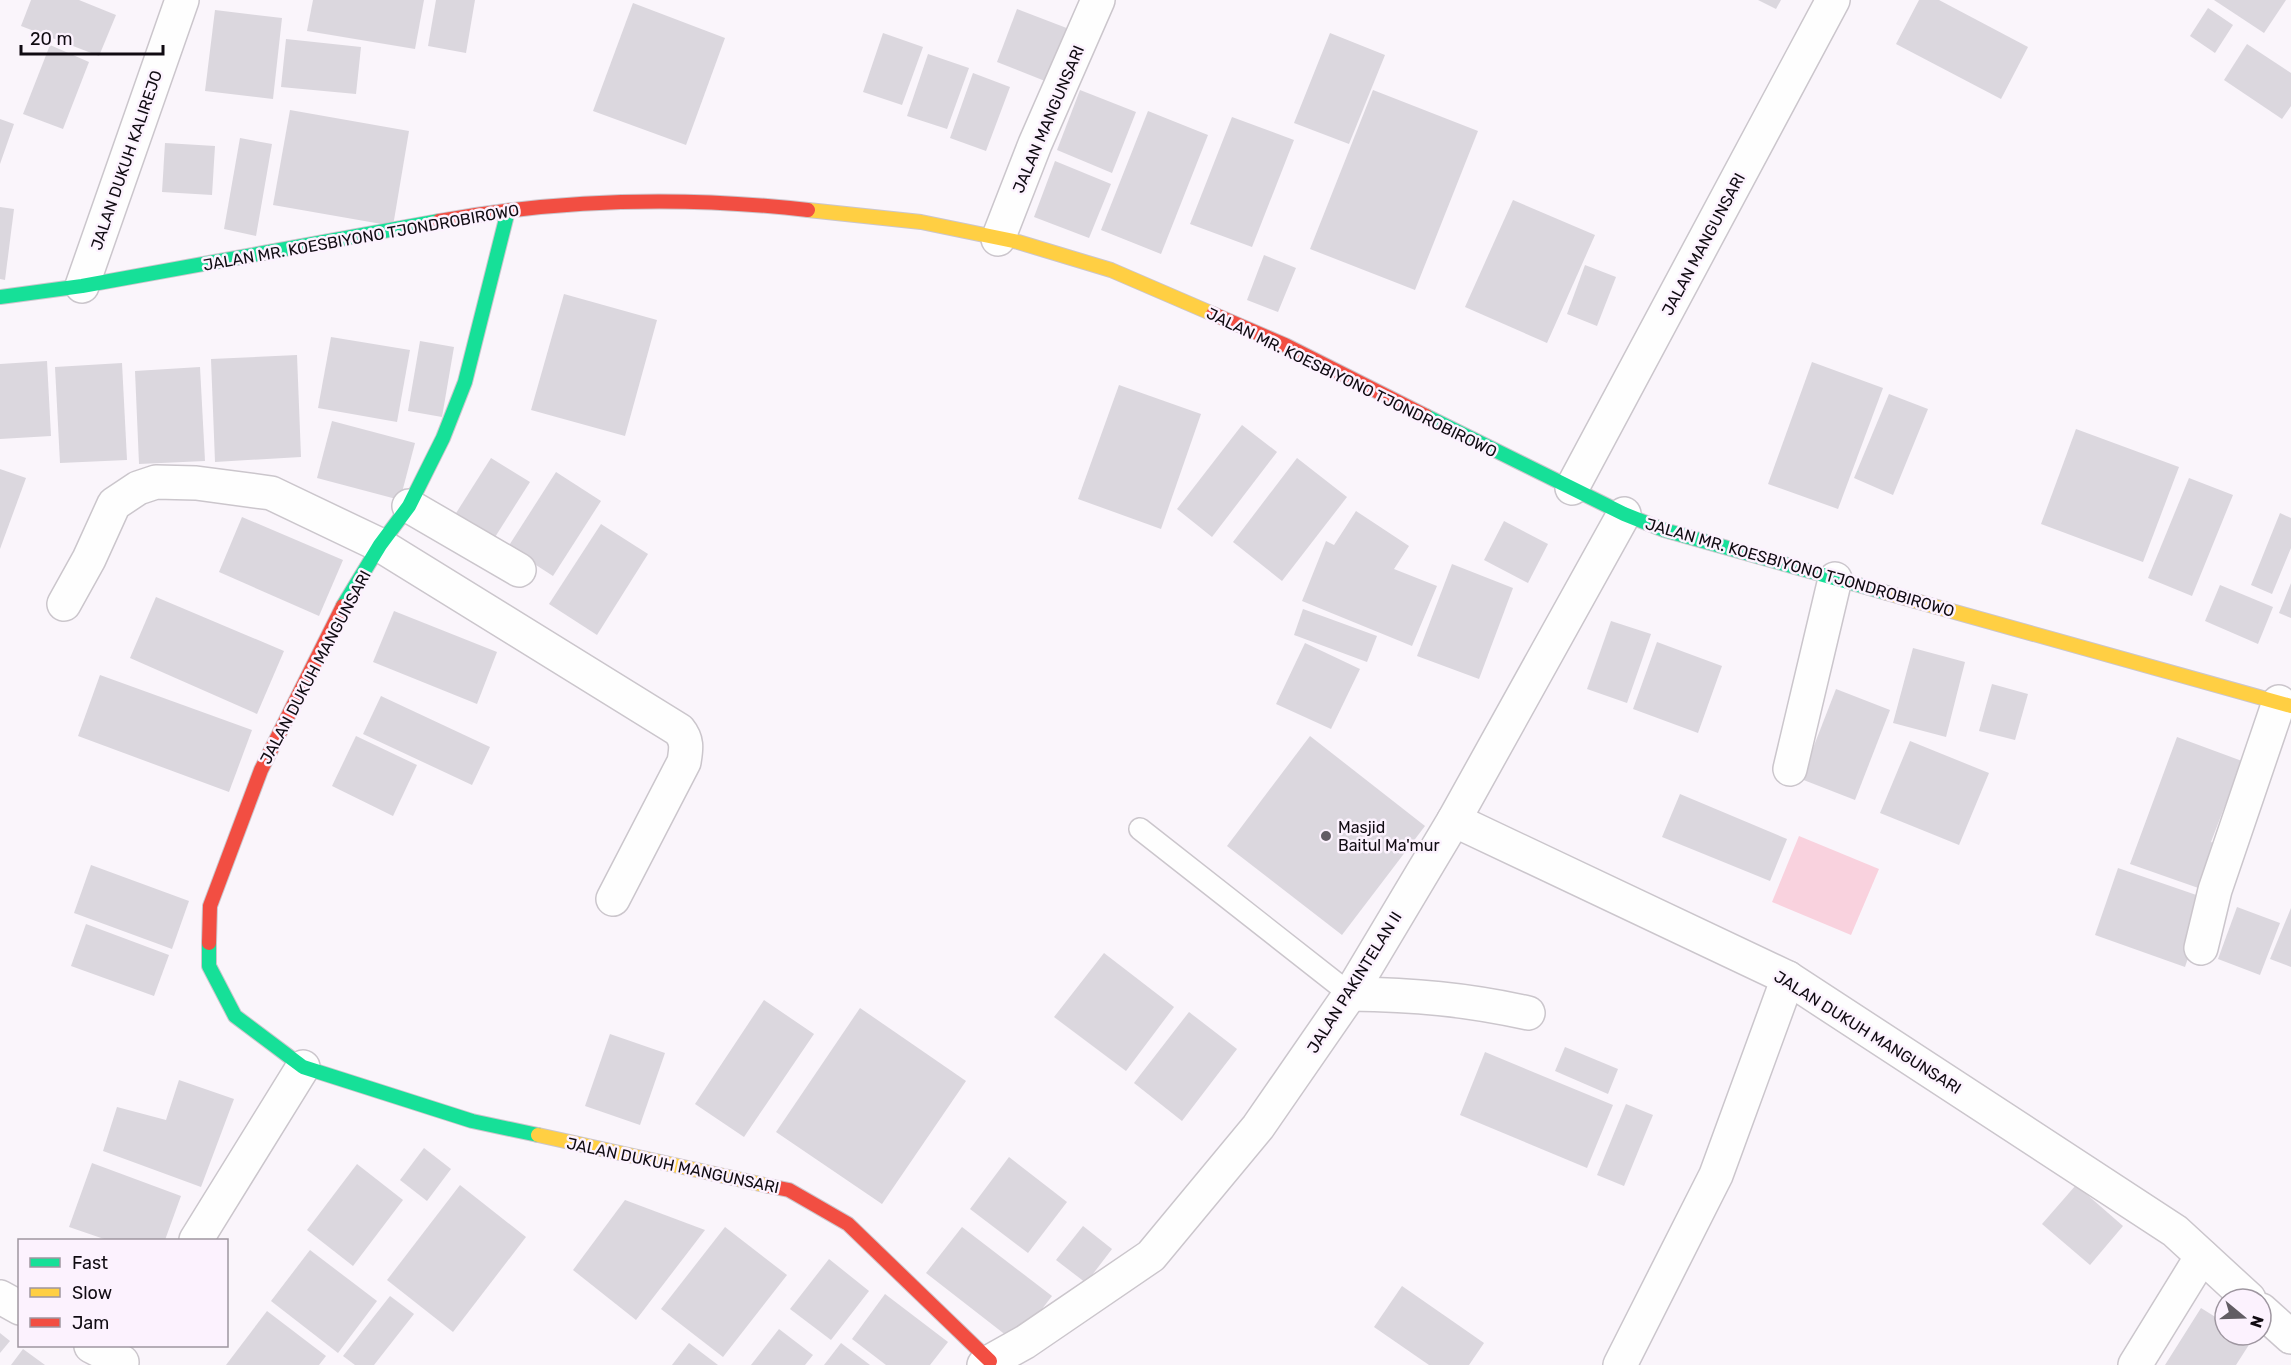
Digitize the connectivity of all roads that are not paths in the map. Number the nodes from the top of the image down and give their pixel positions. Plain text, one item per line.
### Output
1 (182, 0) edge
2 (1098, 0) edge
3 (1833, 0) edge
4 (508, 211) junction
5 (998, 239) junction
6 (82, 286) junction
7 (0, 297) edge
8 (1572, 488) junction
9 (409, 506) junction
10 (1624, 514) junction
11 (380, 545) junction
12 (519, 570) dead end
13 (1835, 579) junction
14 (64, 604) dead end
15 (2285, 704) edge
16 (1790, 769) dead end
17 (1454, 820) junction
18 (1140, 829) dead end
19 (613, 899) dead end
20 (2201, 948) dead end
21 (1788, 978) junction
22 (1350, 994) junction
23 (1528, 1013) dead end
24 (303, 1067) junction
25 (197, 1239) edge
26 (2202, 1256) junction
27 (2236, 1287) edge
28 (0, 1297) edge
29 (18, 1307) edge
30 (2273, 1321) edge
31 (2291, 1337) edge
32 (94, 1347) edge
33 (127, 1357) edge
34 (987, 1363) edge
35 (1620, 1365) edge
36 (2135, 1365) edge

1 - 6 street, JALAN DUKUH KALIREJO
2 - 5 street, JALAN MANGUNSARI
3 - 8 street, JALAN MANGUNSARI
4 - 5 main road, JALAN MR. KOESBIYONO TJONDROBIROWO
4 - 6 main road, JALAN MR. KOESBIYONO TJONDROBIROWO
4 - 9 main road, JALAN DUKUH MANGUNSARI
5 - 8 main road, JALAN MR. KOESBIYONO TJONDROBIROWO
6 - 7 main road, JALAN MR. KOESBIYONO TJONDROBIROWO
8 - 10 main road, JALAN MR. KOESBIYONO TJONDROBIROWO
9 - 11 main road, JALAN DUKUH MANGUNSARI
9 - 12 street
10 - 13 main road, JALAN MR. KOESBIYONO TJONDROBIROWO
10 - 17 street, JALAN PAKINTELAN II
11 - 14 street
11 - 19 street
11 - 24 main road, JALAN DUKUH MANGUNSARI
13 - 15 main road, JALAN MR. KOESBIYONO TJONDROBIROWO
13 - 16 street
15 - 20 street
17 - 21 street, JALAN DUKUH MANGUNSARI
17 - 22 street, JALAN PAKINTELAN II
18 - 22 lane
21 - 26 street, JALAN DUKUH MANGUNSARI
21 - 35 street
22 - 23 street
22 - 34 street, JALAN PAKINTELAN II
24 - 25 street
24 - 34 main road, JALAN DUKUH MANGUNSARI
26 - 27 street, JALAN DUKUH MANGUNSARI
26 - 36 street
28 - 29 street
30 - 31 street
32 - 33 street

